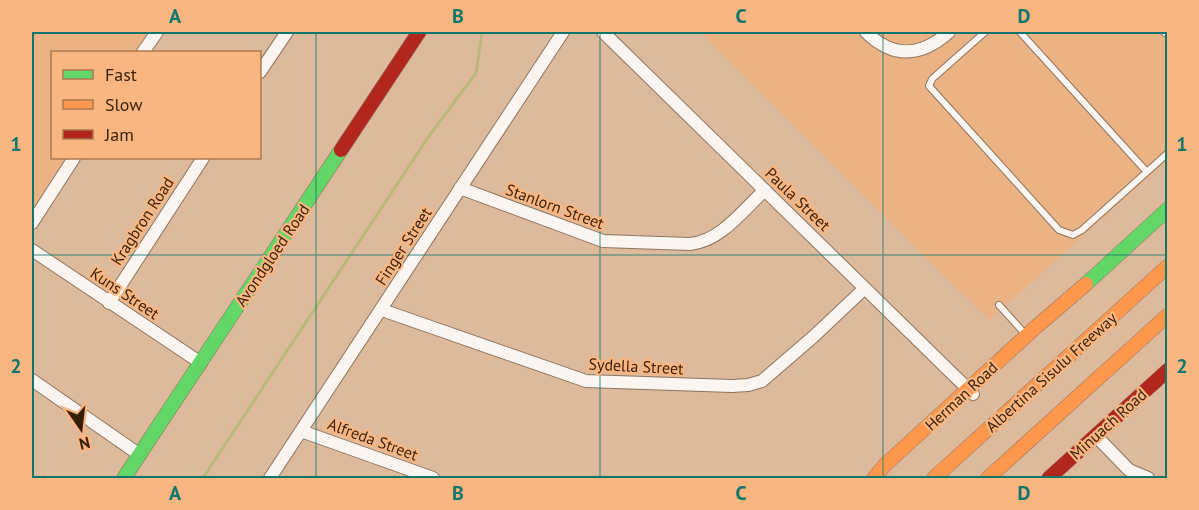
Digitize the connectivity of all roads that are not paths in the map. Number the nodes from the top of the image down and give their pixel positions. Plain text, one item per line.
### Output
1 (157, 32) edge
2 (287, 32) edge
3 (419, 32) edge
4 (563, 32) edge
5 (603, 32) edge
6 (866, 32) edge
7 (949, 32) edge
8 (985, 32) edge
9 (1020, 32) edge
10 (1164, 32) edge
11 (1167, 35) edge
12 (144, 51) edge
13 (261, 71) edge
14 (1167, 153) edge
15 (73, 159) edge
16 (202, 159) edge
17 (1146, 171) junction
18 (460, 188) junction
19 (765, 190) junction
20 (1167, 209) edge
21 (32, 223) edge
22 (32, 250) edge
23 (1167, 266) edge
24 (865, 288) junction
25 (109, 303) junction
26 (999, 305) dead end
27 (382, 310) junction
28 (1167, 315) edge
29 (1051, 316) junction
30 (1026, 336) junction
31 (201, 363) junction
32 (1167, 370) edge
33 (32, 380) edge
34 (971, 393) junction
35 (301, 430) junction
36 (1096, 436) junction
37 (140, 455) junction
38 (124, 478) edge
39 (270, 478) edge
40 (433, 478) edge
41 (875, 478) edge
42 (934, 478) edge
43 (988, 478) edge
44 (1049, 478) edge
45 (1148, 478) edge

1 - 12 street
2 - 13 street
3 - 31 main road, Avondgloed Road
4 - 18 street, Finger Street
5 - 19 street, Paula Street
6 - 7 street
8 - 17 lane
9 - 17 lane
10 - 11 lane
14 - 17 lane
15 - 21 street
16 - 25 street, Kragbron Road
18 - 19 street, Stanlorn Street
18 - 27 street, Finger Street
19 - 24 street, Paula Street
20 - 29 main road, Herman Road
22 - 25 street, Kuns Street
23 - 42 main road, Albertina Sisulu Freeway
24 - 27 street, Sydella Street
24 - 34 street, Paula Street
25 - 31 street, Kuns Street
26 - 30 lane
27 - 35 street, Finger Street
28 - 43 main road
29 - 30 main road, Herman Road
29 - 34 main road, Herman Road
30 - 34 main road, Herman Road
31 - 37 main road, Avondgloed Road
32 - 36 main road, Minuach Road
33 - 37 street
34 - 41 main road, Herman Road
35 - 39 street, Finger Street
35 - 40 street, Alfreda Street
36 - 44 main road, Minuach Road
36 - 45 street
37 - 38 main road, Avondgloed Road

